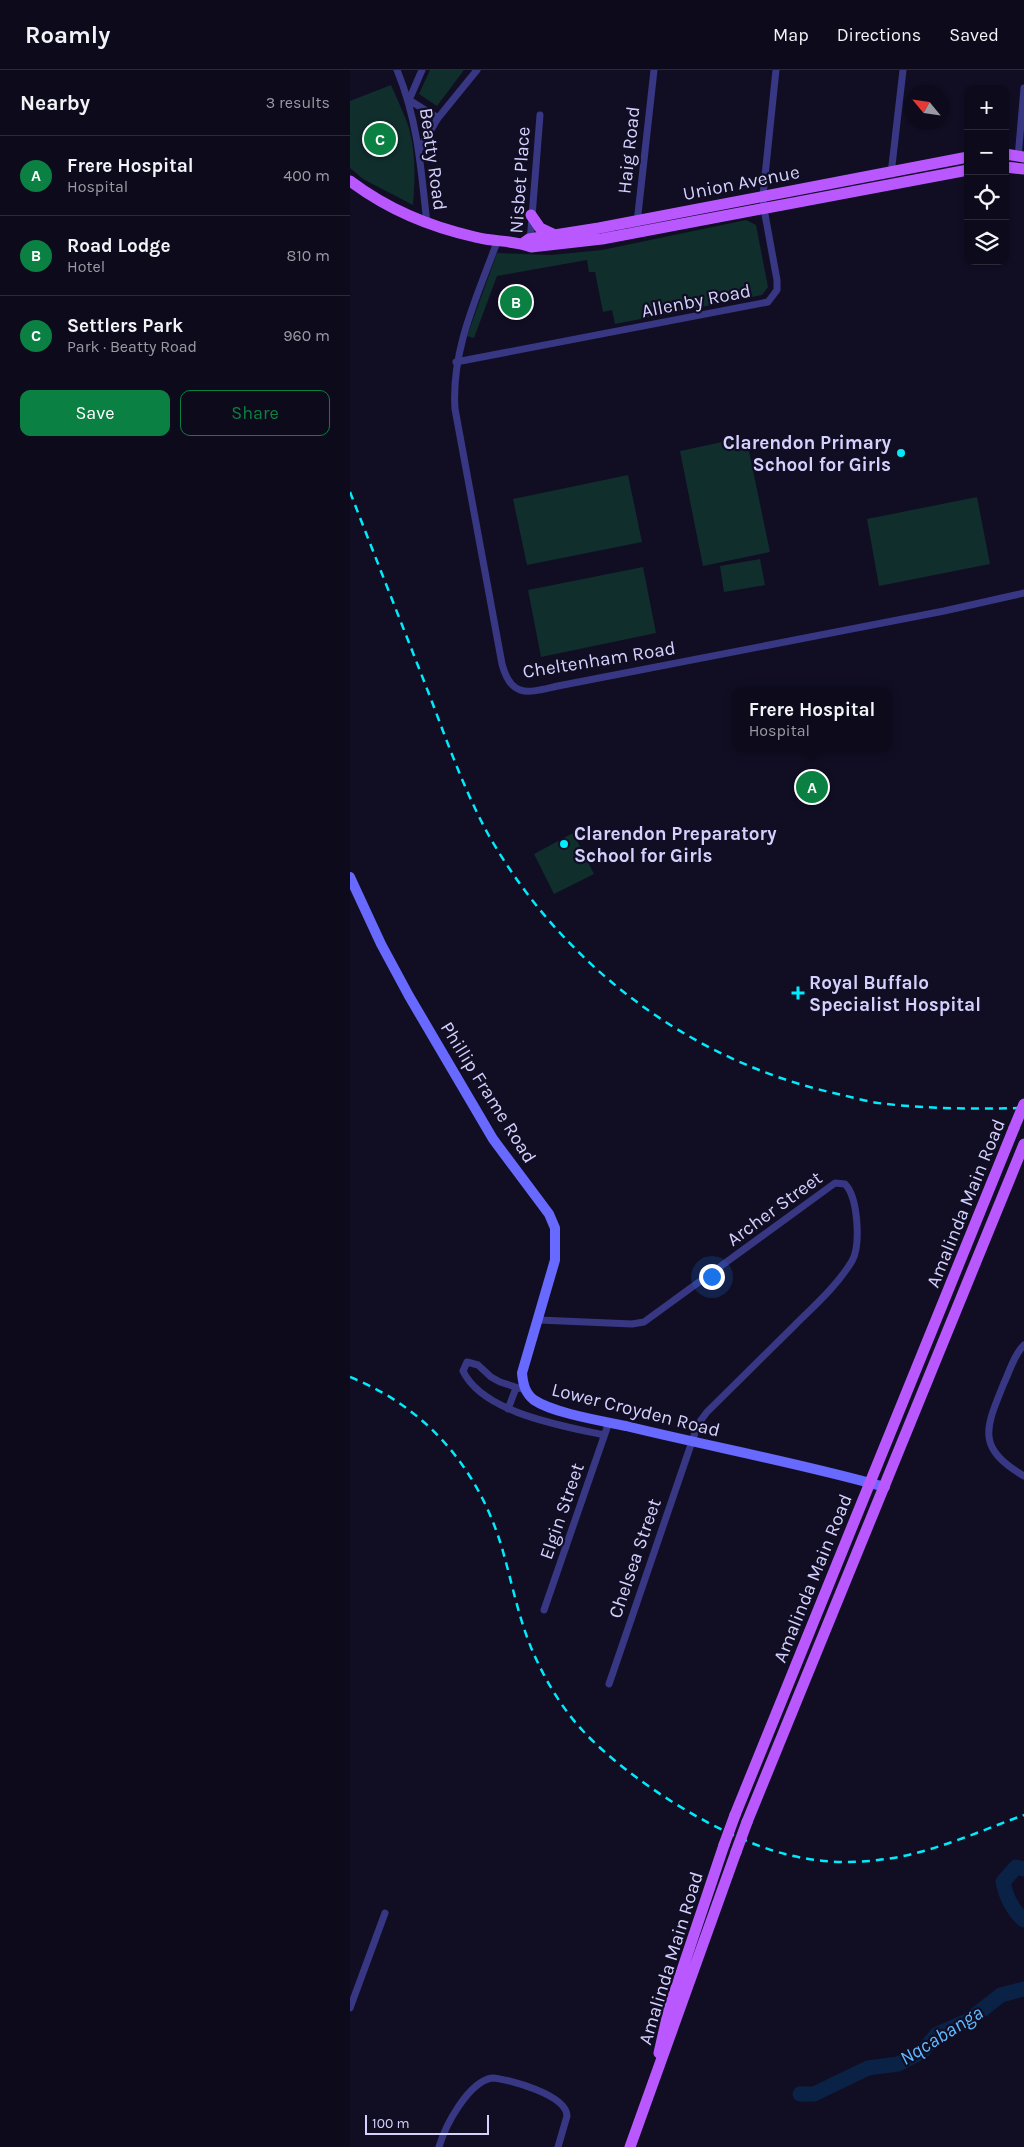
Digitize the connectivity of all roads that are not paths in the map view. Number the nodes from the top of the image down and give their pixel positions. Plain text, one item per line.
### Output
1 (397, 70) edge
2 (422, 70) edge
3 (477, 70) edge
4 (654, 70) edge
5 (776, 70) edge
6 (903, 70) edge
7 (1024, 88) edge
8 (409, 100) junction
9 (540, 115) dead end
10 (438, 118) junction
11 (419, 150) junction
12 (1021, 157) edge
13 (964, 158) edge
14 (1015, 168) edge
15 (892, 171) junction
16 (964, 171) edge
17 (350, 181) edge
18 (890, 183) junction
19 (763, 195) junction
20 (764, 209) junction
21 (531, 215) junction
22 (637, 220) junction
23 (427, 224) junction
24 (636, 233) junction
25 (555, 235) junction
26 (496, 242) junction
27 (527, 243) junction
28 (456, 362) junction
29 (1024, 593) edge
30 (350, 877) edge
31 (1024, 1104) edge
32 (1024, 1144) edge
33 (539, 1320) junction
34 (1024, 1345) edge
35 (521, 1389) junction
36 (508, 1409) junction
37 (609, 1422) junction
38 (604, 1436) junction
39 (691, 1442) junction
40 (1024, 1476) edge
41 (870, 1482) junction
42 (885, 1486) junction
43 (544, 1610) dead end
44 (609, 1684) dead end
45 (386, 1913) dead end
46 (350, 2008) edge
47 (655, 2072) junction
48 (439, 2147) edge
49 (558, 2147) edge
50 (630, 2147) edge

1 - 8 street, Beatty Road
2 - 8 street
3 - 10 street
4 - 22 street, Haig Road
5 - 19 street, Allenby Road
6 - 15 street
7 - 12 street
8 - 10 street
8 - 11 street, Beatty Road
9 - 21 street, Nisbet Place
10 - 11 street
11 - 23 street, Beatty Road
12 - 14 street
13 - 15 main road, Union Avenue
15 - 18 street
15 - 19 main road, Union Avenue
16 - 18 main road, Union Avenue
17 - 23 main road, Union Avenue
18 - 20 main road, Union Avenue
19 - 20 street, Allenby Road
19 - 22 main road, Union Avenue
20 - 24 main road, Union Avenue
20 - 28 street, Allenby Road
21 - 25 main road
21 - 27 street, Nisbet Place
22 - 24 street, Haig Road
22 - 25 main road, Union Avenue
23 - 26 main road, Union Avenue
24 - 27 main road, Union Avenue
25 - 27 main road, Union Avenue
26 - 27 main road, Union Avenue
26 - 28 street, Cheltenham Road
28 - 29 street, Cheltenham Road
30 - 33 street, Phillip Frame Road
31 - 41 main road, Amalinda Main Road, bridge
32 - 42 main road, Amalinda Main Road
33 - 35 street, Phillip Frame Road
33 - 39 street, Archer Street
34 - 40 street
35 - 36 street
35 - 36 street, Lower Croyden Road
35 - 37 street, Lower Croyden Road
36 - 38 street, Lower Croyden Road
37 - 38 street, Elgin Street
37 - 39 street, Lower Croyden Road
38 - 43 street, Elgin Street
39 - 41 street, Lower Croyden Road
39 - 44 street, Chelsea Street
41 - 42 street, Lower Croyden Road
41 - 47 main road, Amalinda Main Road, bridge
42 - 47 main road, Amalinda Main Road, bridge
45 - 46 street
47 - 50 main road, Amalinda Main Road
48 - 49 street

